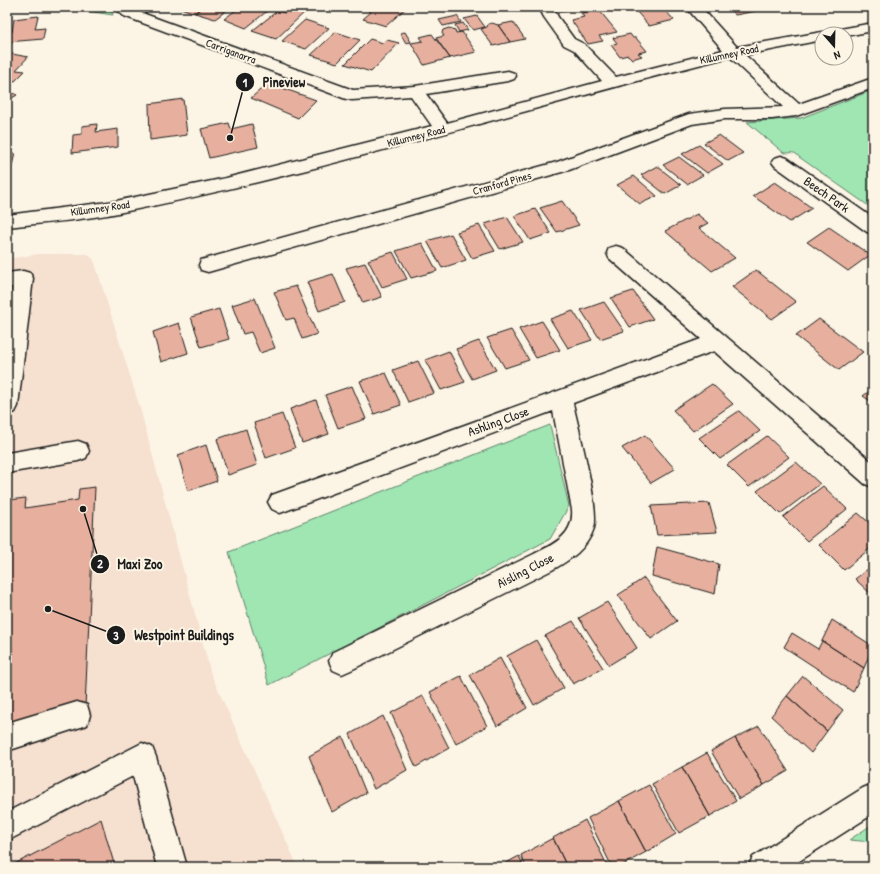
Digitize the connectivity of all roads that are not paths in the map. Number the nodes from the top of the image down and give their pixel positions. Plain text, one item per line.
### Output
1 (120, 7) edge
2 (546, 7) edge
3 (693, 7) edge
4 (873, 27) edge
5 (854, 30) edge
6 (814, 37) edge
7 (734, 52) junction
8 (508, 76) dead end
9 (613, 83) junction
10 (873, 83) edge
11 (415, 90) junction
12 (796, 111) junction
13 (443, 130) junction
14 (781, 162) dead end
15 (7, 221) edge
16 (873, 227) edge
17 (616, 253) dead end
18 (208, 265) dead end
19 (7, 280) edge
20 (717, 341) junction
21 (561, 398) junction
22 (7, 406) edge
23 (78, 451) dead end
24 (7, 464) edge
25 (873, 477) edge
26 (280, 502) dead end
27 (342, 661) dead end
28 (77, 715) dead end
29 (7, 737) edge
30 (873, 798) edge
31 (7, 827) edge
32 (172, 867) edge
33 (763, 867) edge

1 - 11 street, Carriganarra
2 - 9 street
3 - 7 street
4 - 5 street
6 - 7 street, Killumney Road
7 - 9 street, Killumney Road
7 - 12 street
8 - 11 street, Carriganarra
9 - 13 street, Killumney Road
10 - 12 street, Cranford Pines
11 - 13 street
12 - 18 street, Cranford Pines
13 - 15 street, Killumney Road
14 - 16 street, Beech Park
17 - 20 street
19 - 22 street
20 - 21 street, Ashling Close
20 - 25 street
21 - 26 street, Ashling Close
21 - 27 street, Aisling Close
23 - 24 street
28 - 29 street
30 - 33 street
31 - 32 street

